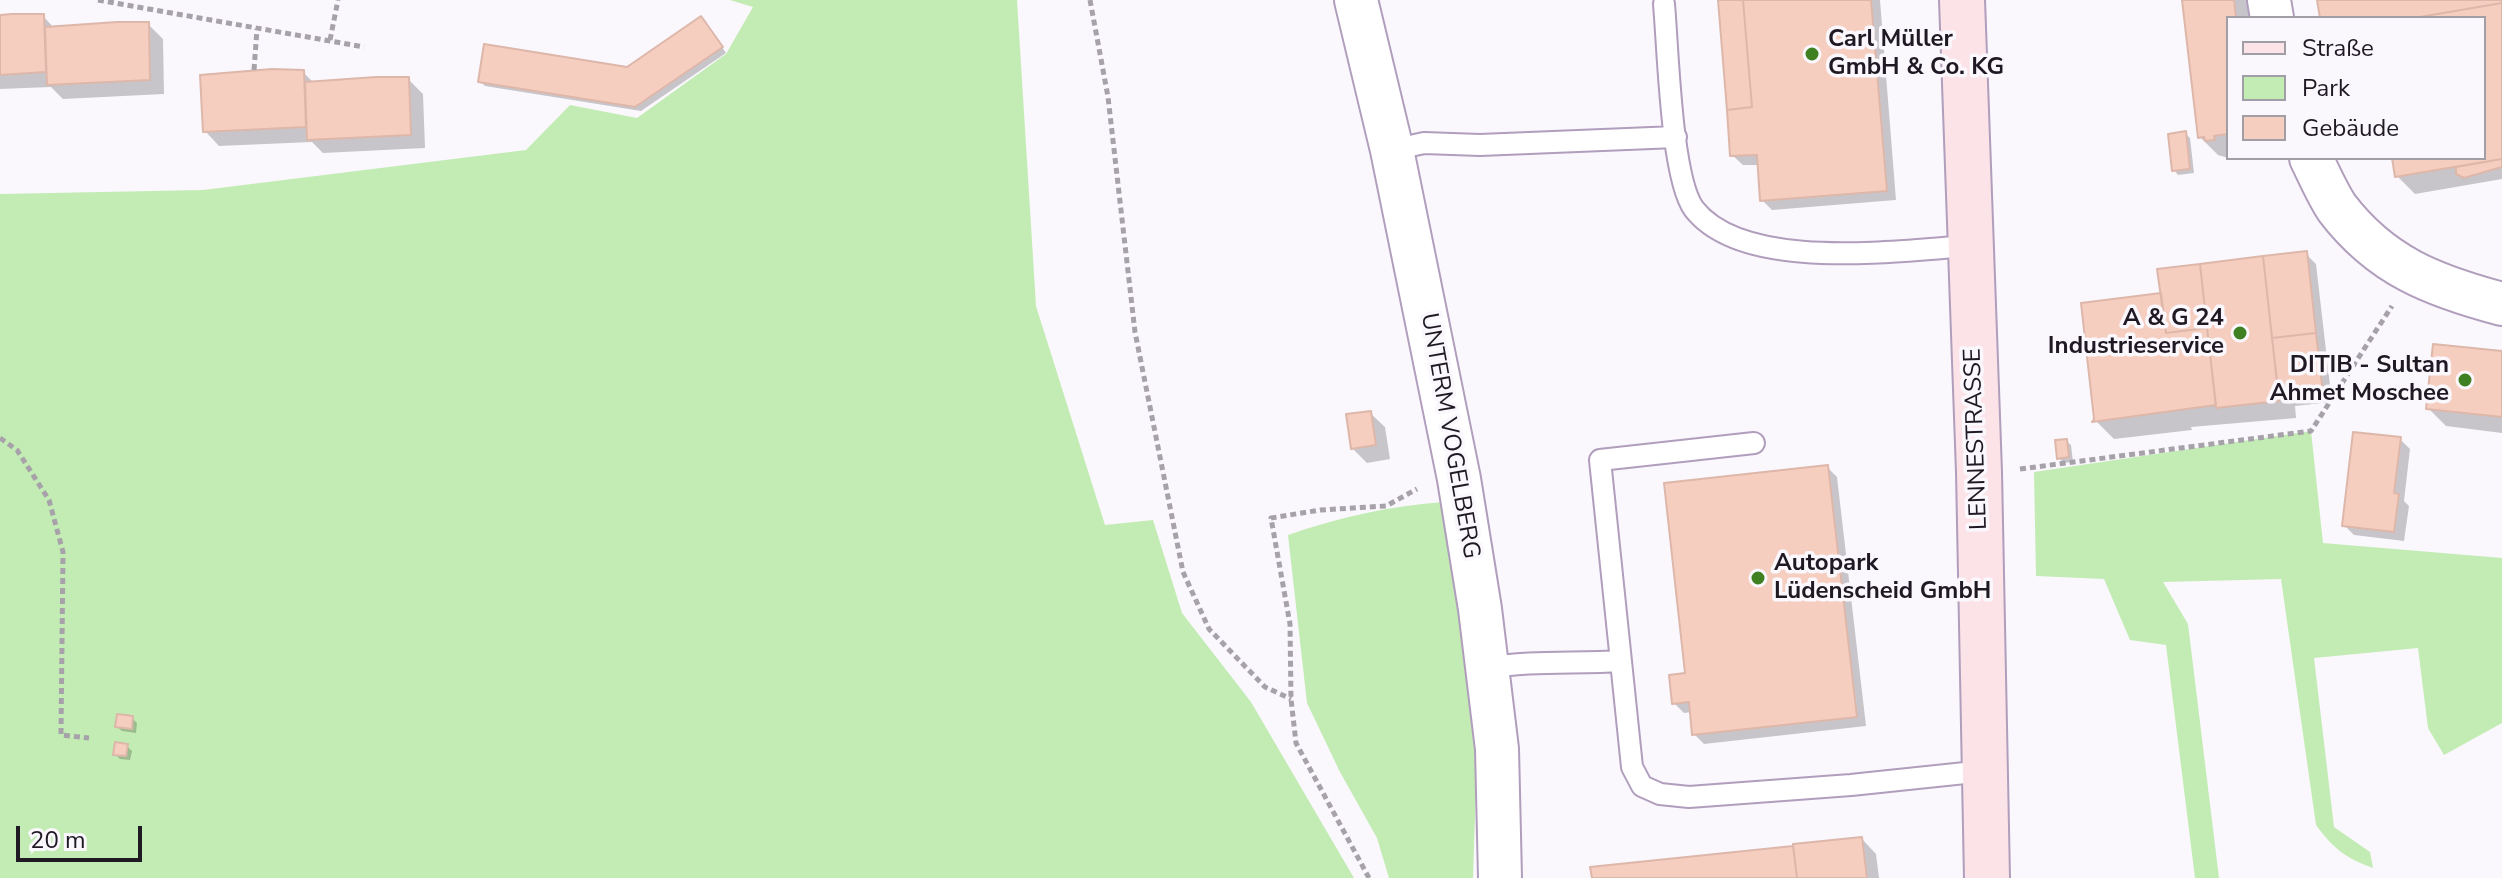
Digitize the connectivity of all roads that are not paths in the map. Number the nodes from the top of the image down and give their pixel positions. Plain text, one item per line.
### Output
1 (1356, 0) edge
2 (1962, 0) edge
3 (1664, 4) dead end
4 (1676, 137) junction
5 (1392, 150) junction
6 (2312, 160) edge
7 (1971, 246) junction
8 (2502, 304) edge
9 (1754, 443) dead end
10 (1620, 661) junction
11 (1487, 668) junction
12 (1984, 771) junction
13 (1500, 878) edge
14 (1987, 878) edge

1 - 5 street, UNTERM VOGELBERG
2 - 7 main road, LENNESTRASSE
3 - 4 lane
4 - 5 lane
4 - 7 lane
5 - 11 street, UNTERM VOGELBERG
6 - 8 street
7 - 12 main road, LENNESTRASSE
9 - 10 lane
10 - 11 lane
10 - 12 lane
11 - 13 street, UNTERM VOGELBERG
12 - 14 main road, LENNESTRASSE

